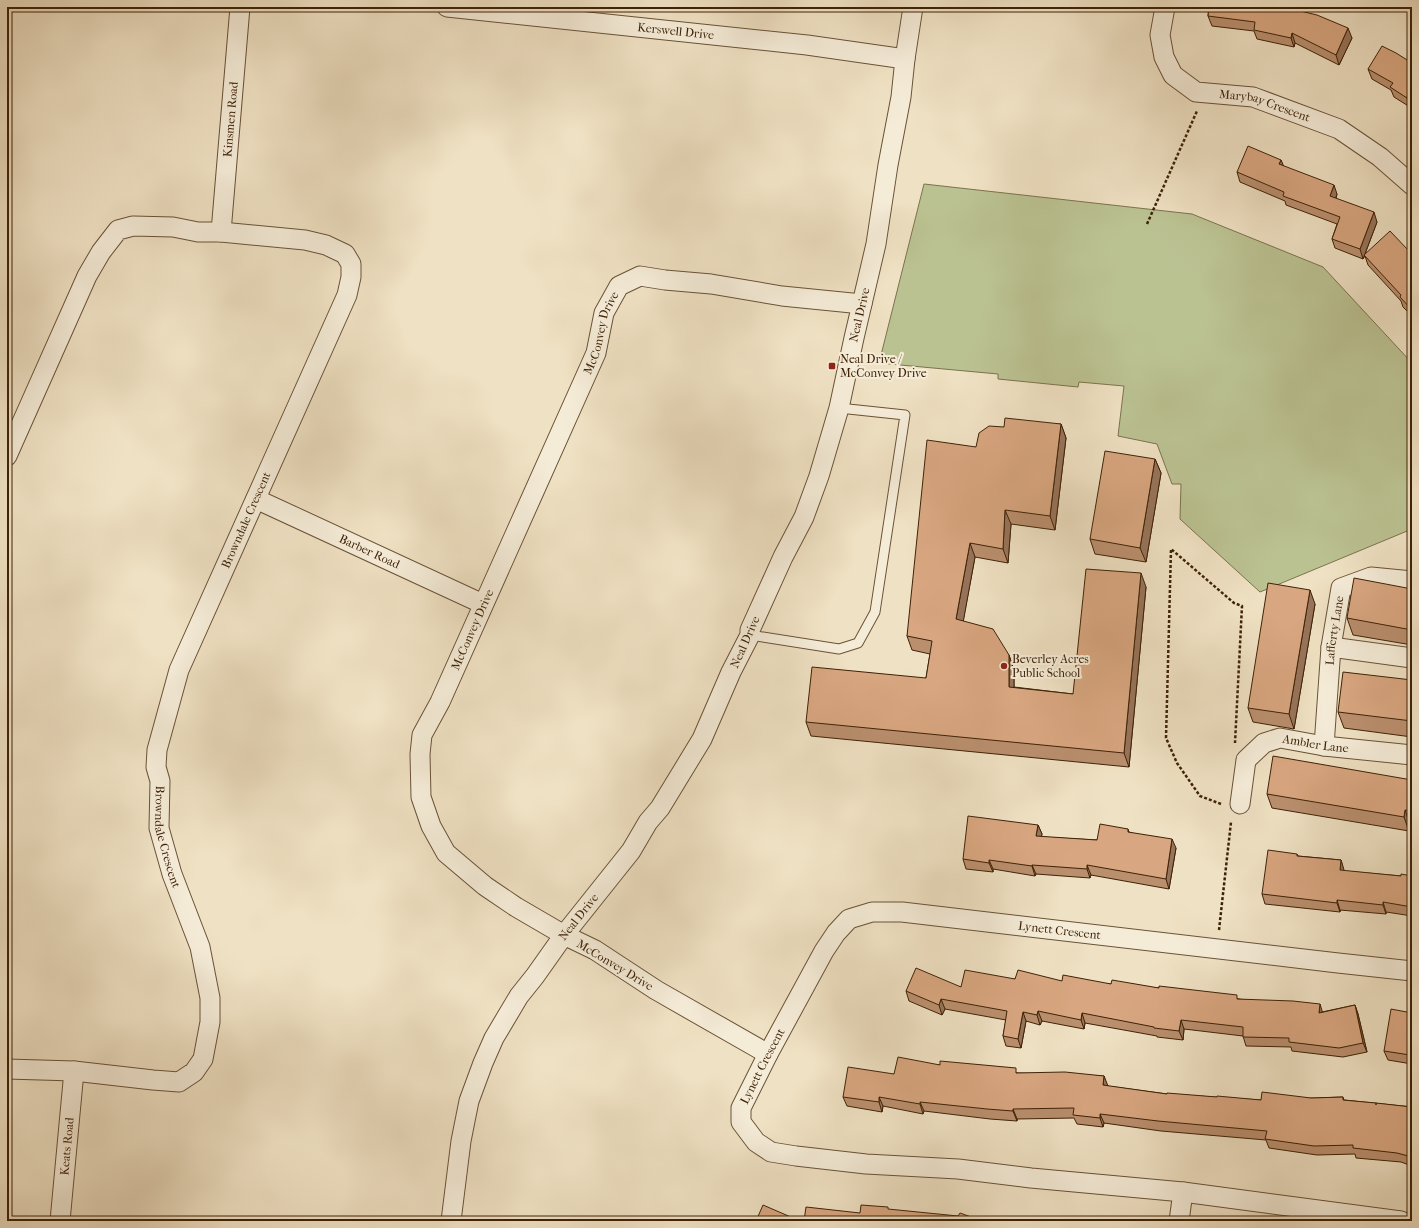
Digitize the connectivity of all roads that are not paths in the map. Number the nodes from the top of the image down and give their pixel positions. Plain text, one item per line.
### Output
1 (240, 7) edge
2 (447, 7) edge
3 (913, 7) edge
4 (1165, 7) edge
5 (905, 59) junction
6 (1412, 185) edge
7 (221, 232) junction
8 (862, 304) junction
9 (839, 408) junction
10 (7, 456) edge
11 (256, 499) junction
12 (1412, 582) edge
13 (483, 604) junction
14 (750, 635) junction
15 (1330, 647) junction
16 (1412, 658) edge
17 (1324, 746) junction
18 (1412, 755) edge
19 (1232, 809) road end
20 (564, 935) junction
21 (1412, 970) edge
22 (768, 1054) junction
23 (7, 1068) edge
24 (74, 1071) junction
25 (1183, 1192) junction
26 (60, 1221) edge
27 (451, 1221) edge
28 (1179, 1221) edge
29 (1401, 1221) edge

1 - 7 street, Kinsmen Road
2 - 5 street, Kerswell Drive
3 - 5 street, Neal Drive
4 - 6 street, Marybay Crescent
5 - 8 street, Neal Drive
7 - 10 street, Browndale Crescent
7 - 11 street, Browndale Crescent
8 - 9 street, Neal Drive
8 - 13 street, McConvey Drive
9 - 14 street, Neal Drive
9 - 14 lane
11 - 13 street, Barber Road
11 - 24 street, Browndale Crescent
12 - 15 street, Lafferty Lane
13 - 20 street, McConvey Drive
14 - 20 street, Neal Drive
15 - 16 street
15 - 17 street, Lafferty Lane
17 - 18 street, Ambler Lane
17 - 19 street, Ambler Lane
20 - 22 street, McConvey Drive
20 - 27 street, Neal Drive
21 - 22 street, Lynett Crescent
22 - 25 street, Lynett Crescent
23 - 24 street, Browndale Crescent
24 - 26 street, Keats Road
25 - 28 street
25 - 29 street, Lynett Crescent

